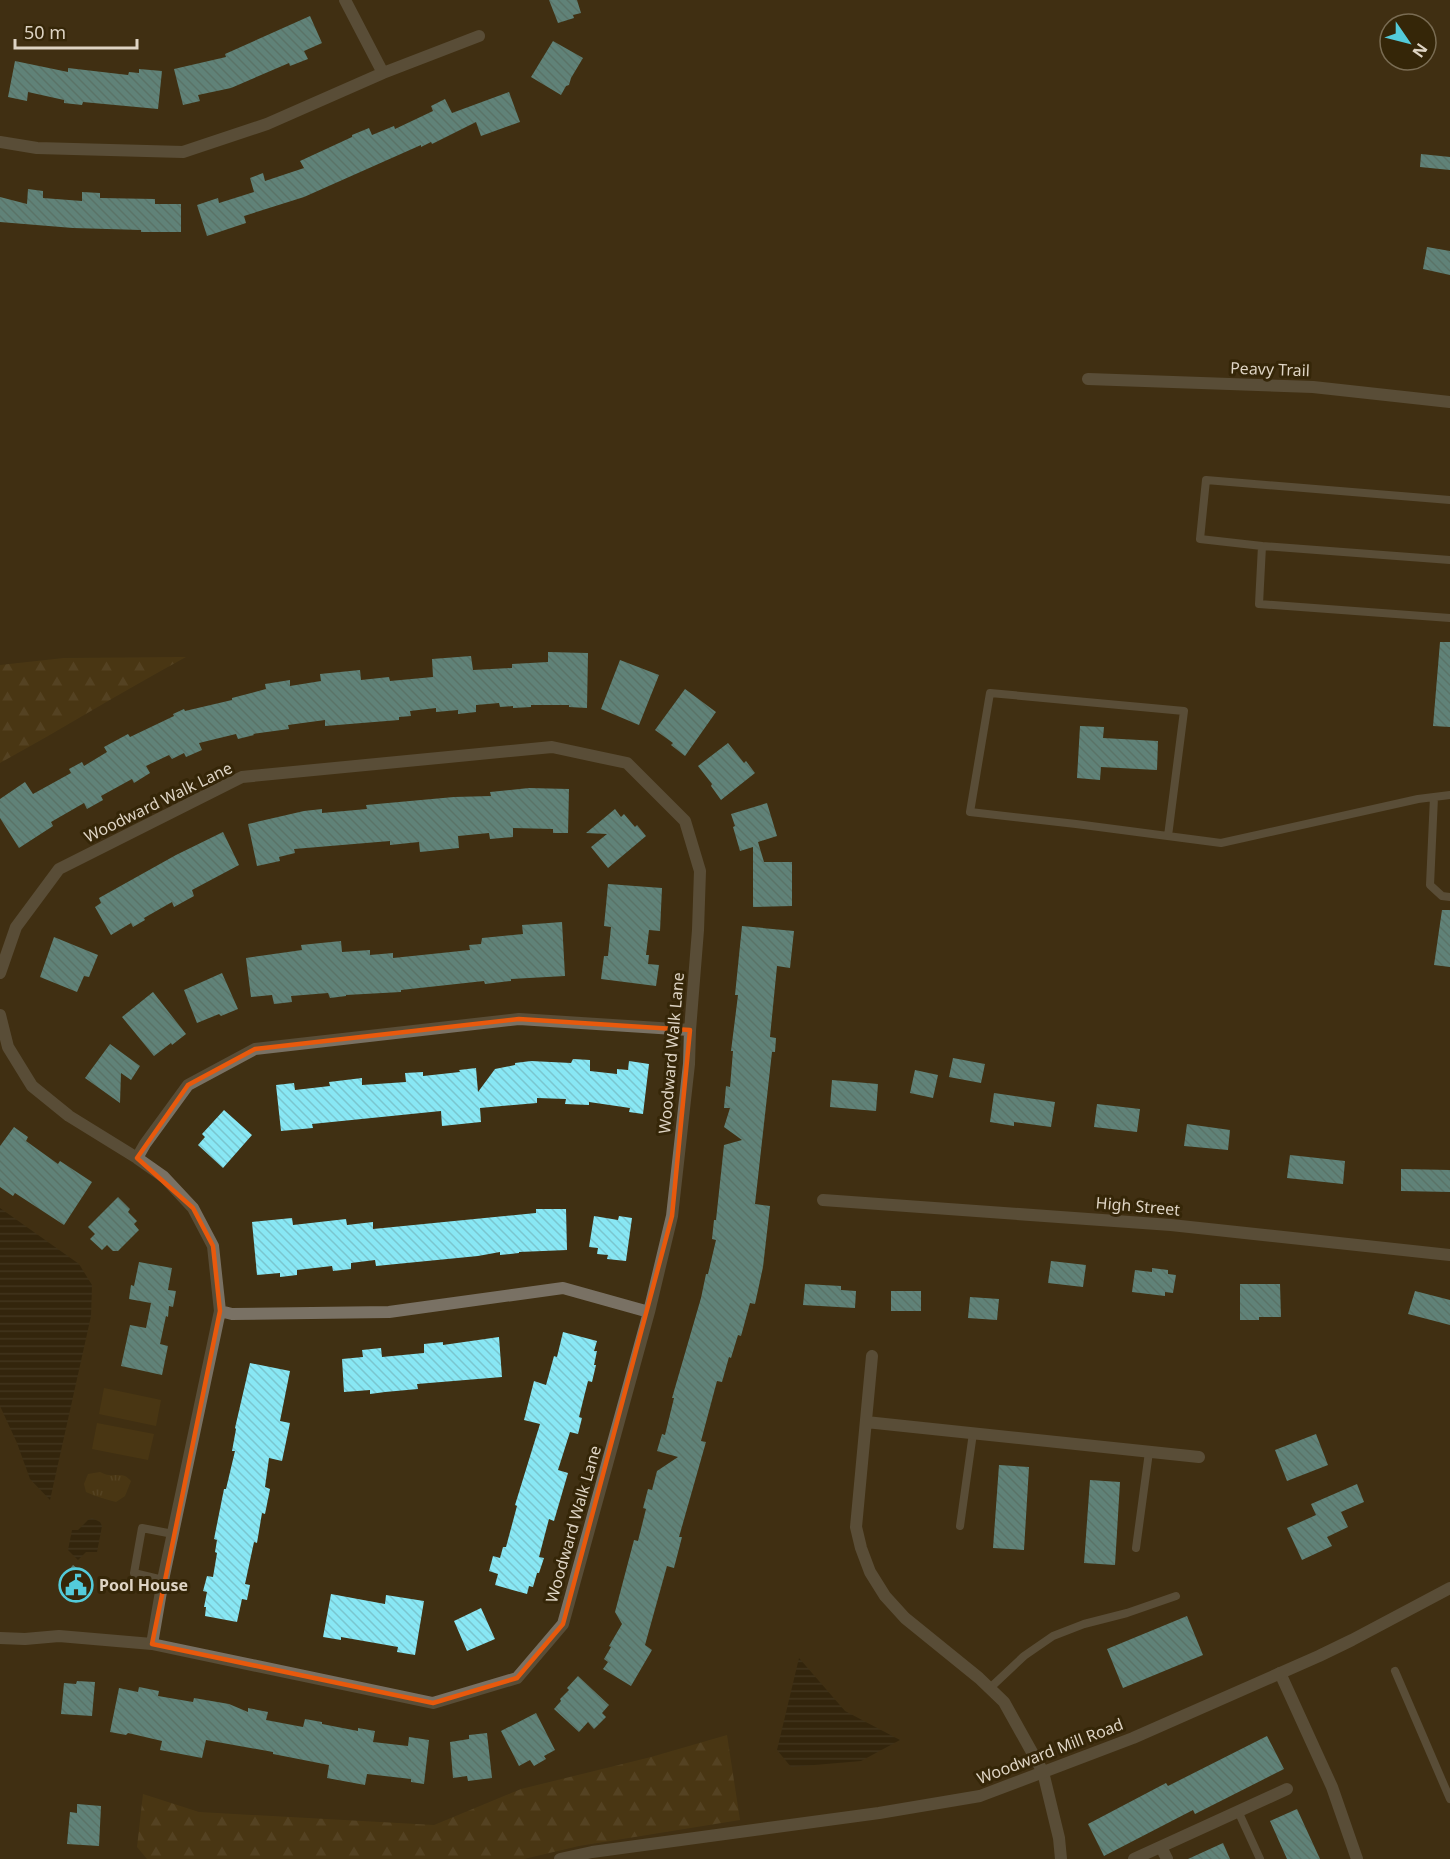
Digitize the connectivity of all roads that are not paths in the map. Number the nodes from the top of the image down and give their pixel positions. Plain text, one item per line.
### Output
1 (345, 0) edge
2 (478, 36) dead end
3 (383, 73) junction
4 (0, 142) edge
5 (1088, 379) dead end
6 (1450, 402) edge
7 (1450, 500) edge
8 (1262, 546) junction
9 (1450, 560) edge
10 (1450, 618) edge
11 (1450, 795) edge
12 (1434, 797) junction
13 (1168, 836) junction
14 (1450, 897) edge
15 (0, 972) edge
16 (0, 1015) edge
17 (690, 1030) junction
18 (137, 1158) junction
19 (823, 1200) dead end
20 (1450, 1255) edge
21 (220, 1311) junction
22 (649, 1312) junction
23 (872, 1356) dead end
24 (866, 1422) junction
25 (973, 1433) junction
26 (1149, 1452) junction
27 (1199, 1457) dead end
28 (960, 1526) dead end
29 (173, 1534) junction
30 (1136, 1548) dead end
31 (163, 1580) junction
32 (1450, 1588) edge
33 (1176, 1596) dead end
34 (0, 1638) edge
35 (152, 1644) junction
36 (1395, 1671) dead end
37 (1280, 1673) junction
38 (990, 1688) junction
39 (1043, 1772) junction
40 (1287, 1789) dead end
41 (1450, 1799) edge
42 (1238, 1811) junction
43 (1161, 1847) junction
44 (560, 1859) edge
45 (1061, 1859) edge
46 (1134, 1859) edge
47 (1167, 1859) edge
48 (1260, 1859) edge
49 (1357, 1859) edge

1 - 3 street
2 - 3 street
3 - 4 street
5 - 6 street, Peavy Trail
7 - 8 lane
8 - 9 lane
8 - 10 lane
11 - 12 lane
12 - 13 lane
12 - 14 lane
13 - 13 lane
15 - 17 street, Woodward Walk Lane
16 - 18 street
17 - 18 street
17 - 22 street, Woodward Walk Lane
18 - 21 street
19 - 20 street, High Street
21 - 22 street
21 - 29 street
22 - 35 street, Woodward Walk Lane
23 - 24 street
24 - 25 street
24 - 38 street
25 - 26 street
25 - 28 lane
26 - 27 street
26 - 30 lane
29 - 31 street
29 - 31 lane
31 - 35 street
32 - 37 street, Woodward Mill Road
33 - 38 lane
34 - 35 street, Woodward Walk Lane
36 - 41 lane
37 - 39 street, Woodward Mill Road
37 - 49 street
38 - 39 street
39 - 44 street, Woodward Mill Road
39 - 45 street
40 - 42 street
42 - 43 street
42 - 48 lane
43 - 46 street
43 - 47 street

